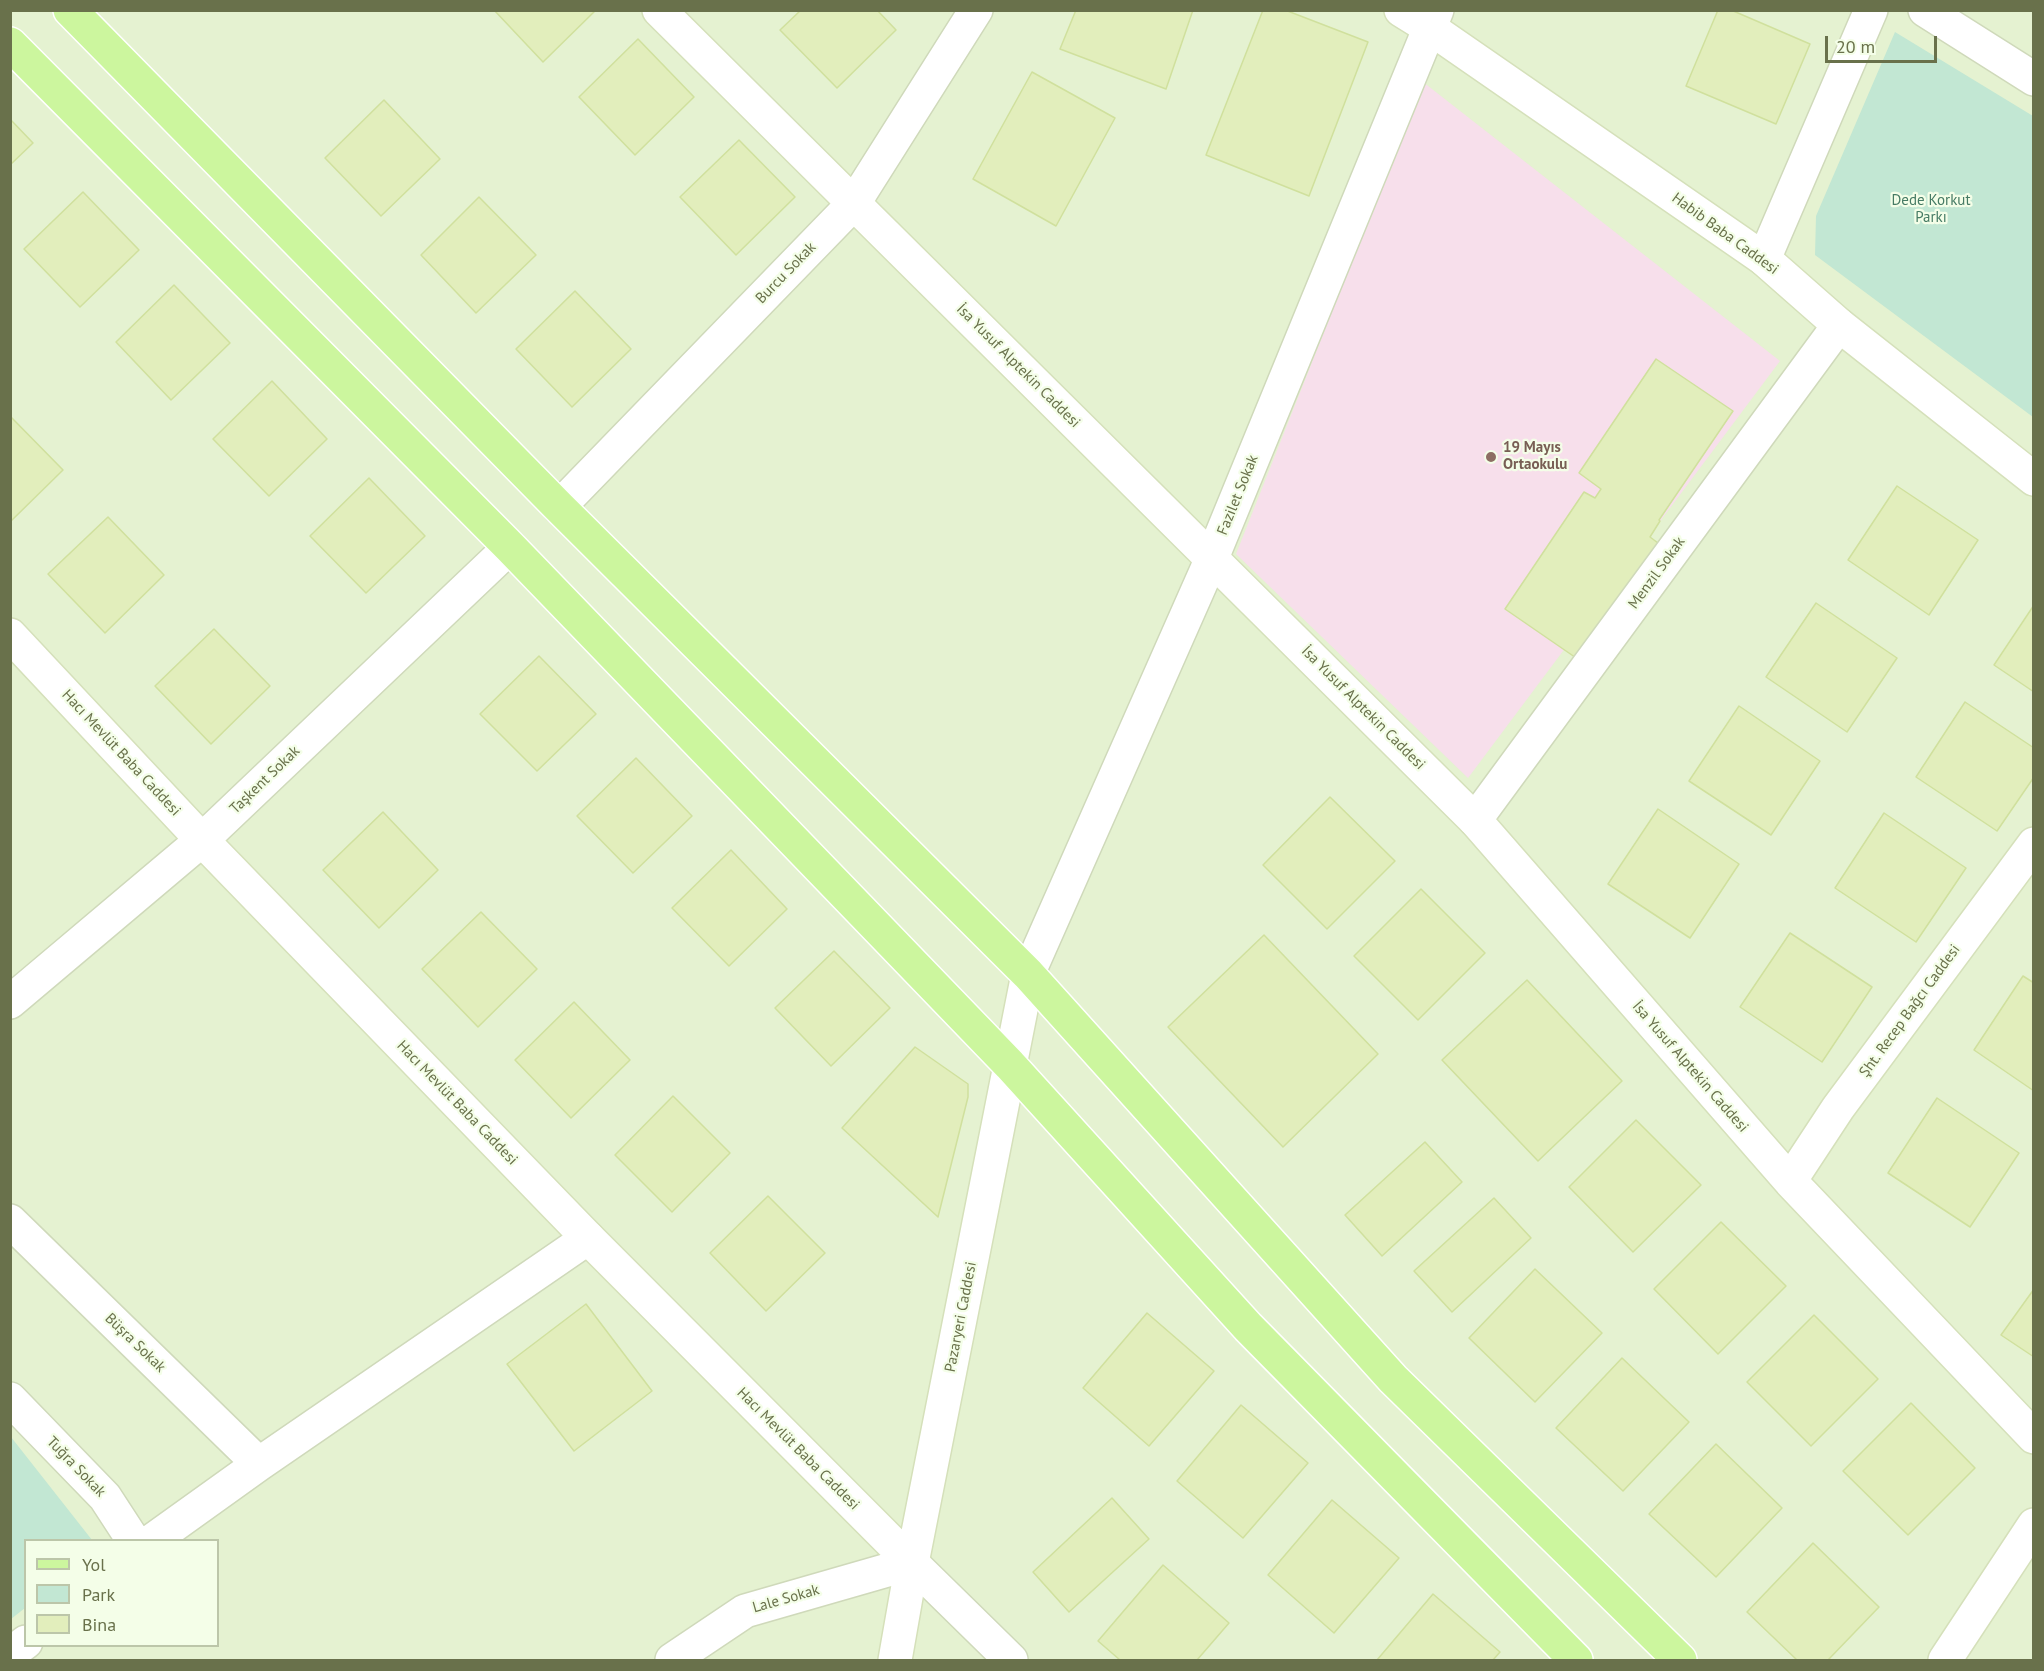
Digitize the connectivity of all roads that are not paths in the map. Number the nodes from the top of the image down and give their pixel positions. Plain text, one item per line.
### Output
1 (70, 10) edge
2 (659, 10) edge
3 (976, 10) edge
4 (1401, 10) edge
5 (1871, 10) edge
6 (1925, 10) edge
7 (1433, 19) edge
8 (10, 44) edge
9 (2034, 79) edge
10 (854, 203) junction
11 (1764, 259) junction
12 (1839, 325) junction
13 (2034, 479) edge
14 (559, 507) junction
15 (510, 547) junction
16 (1212, 558) junction
17 (10, 635) edge
18 (1475, 820) junction
19 (202, 840) junction
20 (2034, 844) edge
21 (1028, 974) junction
22 (10, 1002) edge
23 (1010, 1065) junction
24 (1790, 1181) junction
25 (10, 1221) edge
26 (588, 1238) junction
27 (10, 1399) edge
28 (2034, 1437) edge
29 (259, 1464) junction
30 (2034, 1526) edge
31 (132, 1539) edge
32 (154, 1539) edge
33 (912, 1563) junction
34 (24, 1644) edge
35 (10, 1654) edge
36 (672, 1660) edge
37 (895, 1660) edge
38 (1011, 1660) edge
39 (1576, 1660) edge
40 (1680, 1660) edge
41 (1945, 1660) edge

1 - 14 main road
2 - 10 street, İsa Yusuf Alptekin Caddesi
3 - 10 street, Burcu Sokak
4 - 7 street, Habib Baba Caddesi
5 - 11 street
6 - 9 street
7 - 11 street, Habib Baba Caddesi
7 - 16 street, Fazilet Sokak
8 - 15 main road
10 - 14 street, Burcu Sokak
10 - 16 street, İsa Yusuf Alptekin Caddesi
11 - 12 street, Habib Baba Caddesi
12 - 13 street, Habib Baba Caddesi
12 - 18 street, Menzil Sokak
14 - 21 main road
15 - 19 street, Taşkent Sokak
15 - 23 main road
16 - 18 street, İsa Yusuf Alptekin Caddesi
16 - 21 street, Fazilet Sokak
17 - 19 street, Hacı Mevlüt Baba Caddesi
18 - 24 street, İsa Yusuf Alptekin Caddesi
19 - 22 street, Taşkent Sokak
19 - 26 street, Hacı Mevlüt Baba Caddesi
20 - 24 street, Şht. Recep Bağcı Caddesi
21 - 23 street, Pazaryeri Caddesi
21 - 40 main road
23 - 33 street, Pazaryeri Caddesi
23 - 39 main road
24 - 28 street, İsa Yusuf Alptekin Caddesi
25 - 29 street, Büşra Sokak
26 - 29 street
26 - 33 street, Hacı Mevlüt Baba Caddesi
27 - 31 street, Tuğra Sokak
29 - 32 street
30 - 41 street
33 - 36 street, Lale Sokak
33 - 37 street, Pazaryeri Caddesi
33 - 38 street, Hacı Mevlüt Baba Caddesi
34 - 35 street

